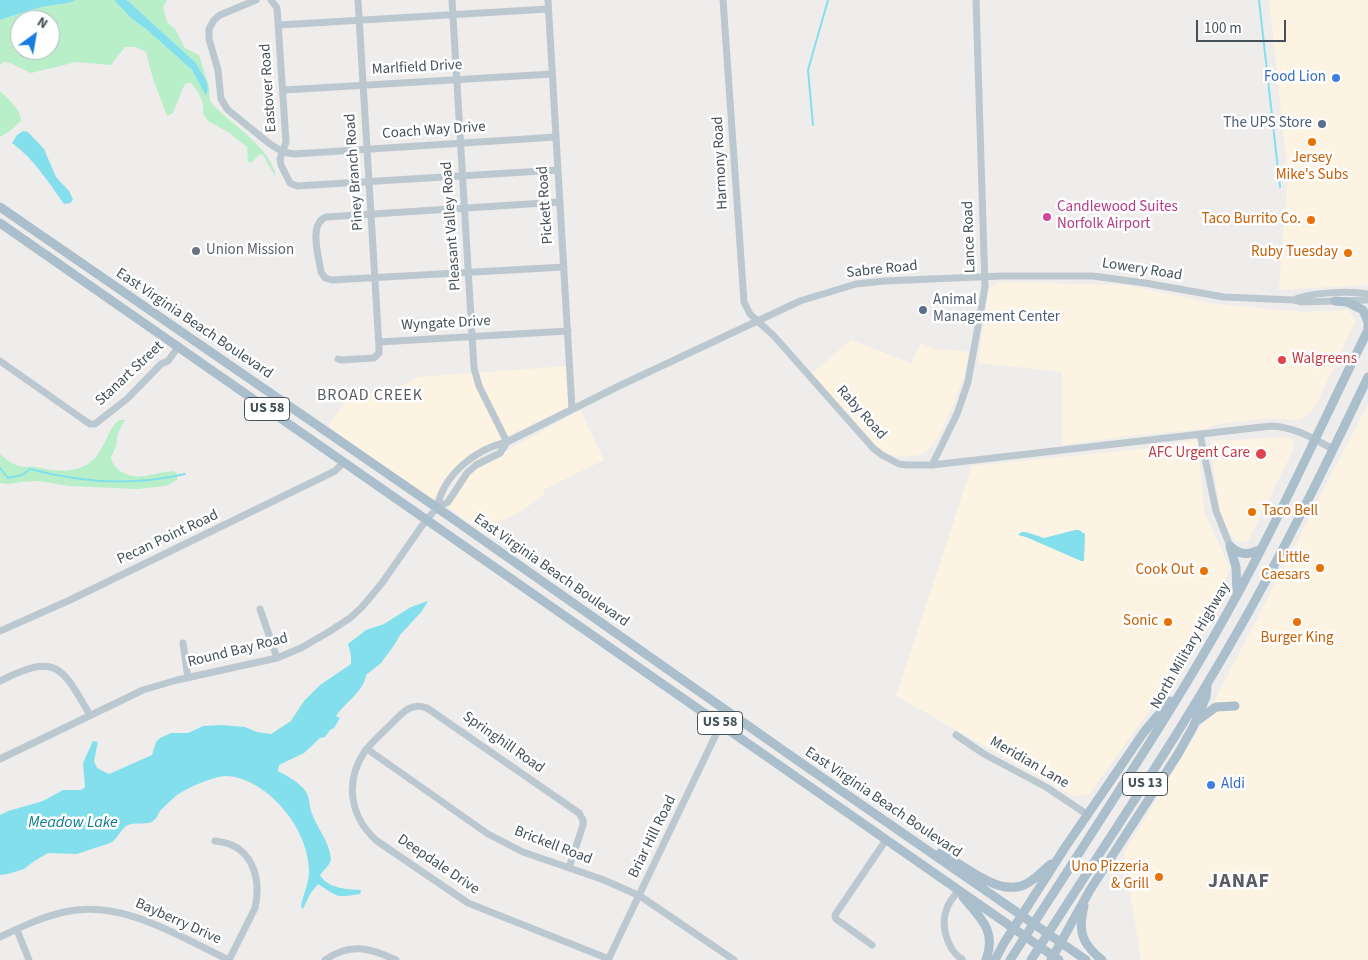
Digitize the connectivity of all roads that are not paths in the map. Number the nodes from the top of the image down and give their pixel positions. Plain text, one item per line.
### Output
1 (256, 0) edge
2 (271, 0) edge
3 (358, 0) edge
4 (452, 0) edge
5 (548, 0) edge
6 (723, 0) edge
7 (976, 0) edge
8 (548, 9) junction
9 (453, 15) junction
10 (359, 20) junction
11 (279, 25) junction
12 (552, 74) junction
13 (457, 79) junction
14 (363, 85) junction
15 (284, 90) junction
16 (556, 137) junction
17 (461, 144) junction
18 (367, 149) junction
19 (283, 152) junction
20 (558, 170) junction
21 (463, 176) junction
22 (369, 182) junction
23 (560, 202) junction
24 (0, 207) edge
25 (465, 208) junction
26 (371, 213) junction
27 (0, 223) edge
28 (564, 267) junction
29 (470, 272) junction
30 (985, 276) junction
31 (374, 278) junction
32 (1368, 294) edge
33 (1294, 300) junction
34 (1368, 300) edge
35 (1335, 301) junction
36 (758, 320) junction
37 (1368, 330) edge
38 (568, 331) junction
39 (473, 337) junction
40 (379, 342) junction
41 (179, 346) junction
42 (338, 359) dead end
43 (0, 361) edge
44 (1368, 377) edge
45 (572, 409) junction
46 (1200, 434) junction
47 (1315, 439) junction
48 (506, 442) junction
49 (1333, 449) junction
50 (343, 462) junction
51 (932, 465) junction
52 (437, 508) junction
53 (426, 520) junction
54 (1230, 546) junction
55 (1261, 550) junction
56 (1237, 596) junction
57 (260, 609) dead end
58 (0, 631) edge
59 (183, 644) dead end
60 (277, 658) junction
61 (188, 678) junction
62 (1190, 678) junction
63 (0, 681) edge
64 (1208, 683) junction
65 (1235, 706) dead end
66 (90, 715) junction
67 (721, 724) junction
68 (1194, 727) junction
69 (956, 735) dead end
70 (367, 749) junction
71 (0, 759) edge
72 (1088, 815) junction
73 (886, 840) junction
74 (215, 841) dead end
75 (917, 842) junction
76 (1059, 857) junction
77 (569, 868) junction
78 (1090, 890) junction
79 (958, 891) junction
80 (640, 896) junction
81 (1021, 915) junction
82 (1013, 928) junction
83 (16, 930) junction
84 (0, 937) edge
85 (1061, 943) junction
86 (872, 945) dead end
87 (962, 959) edge
88 (1055, 959) edge
89 (29, 960) edge
90 (229, 960) edge
91 (325, 960) edge
92 (396, 960) edge
93 (608, 960) edge
94 (734, 960) edge
95 (986, 960) edge
96 (995, 960) edge
97 (1010, 960) edge
98 (1031, 960) edge
99 (1086, 960) edge
100 (1102, 960) edge

1 - 19 street
2 - 11 street, Eastover Road
3 - 10 street, Piney Branch Road
4 - 9 street, Pleasant Valley Road
5 - 8 street, Pickett Road
6 - 36 street, Harmony Road
7 - 30 street, Lance Road
8 - 9 street
8 - 12 street, Pickett Road
9 - 10 street
9 - 13 street, Pleasant Valley Road
10 - 11 street
10 - 14 street, Piney Branch Road
11 - 15 street, Eastover Road
12 - 13 street, Marlfield Drive
12 - 16 street, Pickett Road
13 - 14 street, Marlfield Drive
13 - 17 street, Pleasant Valley Road
14 - 15 street, Marlfield Drive
14 - 18 street, Piney Branch Road
15 - 19 street, Eastover Road
16 - 17 street, Coach Way Drive
16 - 20 street, Pickett Road
17 - 18 street, Coach Way Drive
17 - 21 street, Pleasant Valley Road
18 - 19 street, Coach Way Drive
18 - 22 street, Piney Branch Road
19 - 22 street, Eastover Road
20 - 21 street
20 - 23 street, Pickett Road
21 - 22 street
21 - 25 street, Pleasant Valley Road
22 - 26 street, Piney Branch Road
23 - 25 street
23 - 28 street, Pickett Road
24 - 52 main road, East Virginia Beach Boulevard / US 58
25 - 26 street
25 - 29 street, Pleasant Valley Road
26 - 31 street, Piney Branch Road
26 - 31 street
27 - 41 main road, East Virginia Beach Boulevard / US 58
28 - 29 street
28 - 38 street, Pickett Road
29 - 31 street
29 - 39 street, Pleasant Valley Road
30 - 33 street, Lowery Road
30 - 36 street, Sabre Road
30 - 51 street, Lance Road
31 - 40 street, Piney Branch Road
32 - 33 street, Lowery Road
33 - 35 street, Lowery Road
34 - 35 street, Lowery Road
35 - 37 main road
36 - 45 street
36 - 51 street, Raby Road
37 - 47 main road, North Military Highway / US 13
38 - 39 street, Wyngate Drive
38 - 45 street, Pickett Road
39 - 40 street, Wyngate Drive
39 - 48 street, Pleasant Valley Road
40 - 42 street
41 - 43 street, Stanart Street
41 - 50 main road, East Virginia Beach Boulevard / US 58
44 - 49 main road, US 13
45 - 48 street
46 - 47 street, Raby Road
46 - 51 street, Raby Road
46 - 54 street
47 - 49 street, Raby Road
47 - 55 main road, North Military Highway / US 13
48 - 52 street
49 - 64 main road, US 13
50 - 53 main road, East Virginia Beach Boulevard / US 58
50 - 58 street, Pecan Point Road
52 - 53 street, Round Bay Road
52 - 75 main road, East Virginia Beach Boulevard / US 58
53 - 60 street, Round Bay Road
53 - 67 main road, East Virginia Beach Boulevard / US 58
54 - 55 main road
54 - 56 main road
55 - 56 main road, North Military Highway / US 13
56 - 62 main road, North Military Highway / US 13
57 - 60 street
59 - 61 street
60 - 61 street, Round Bay Road
61 - 66 street, Round Bay Road
62 - 72 main road
62 - 97 main road, North Military Highway / US 13, bridge
63 - 66 street
64 - 68 main road
64 - 98 main road, US 13, bridge
65 - 68 main road
66 - 71 street, Round Bay Road
67 - 73 main road, East Virginia Beach Boulevard / US 58
67 - 80 street, Briar Hill Road
68 - 78 main road
69 - 72 street, Meridian Lane
70 - 77 street, Brickell Road
70 - 77 street, Springhill Road
70 - 93 street, Deepdale Drive
72 - 76 main road
73 - 79 main road, East Virginia Beach Boulevard / US 58
73 - 86 street
74 - 90 street
75 - 76 main road
75 - 81 main road, East Virginia Beach Boulevard / US 58
76 - 81 main road
77 - 80 street, Brickell Road
78 - 85 main road
78 - 100 main road
79 - 82 main road, East Virginia Beach Boulevard / US 58
79 - 87 street
79 - 95 main road
80 - 93 street, Briar Hill Road
80 - 94 street, Brickell Road
81 - 82 main road
81 - 85 main road, East Virginia Beach Boulevard / US 58
82 - 88 main road, East Virginia Beach Boulevard / US 58
82 - 96 main road
83 - 84 street, Bayberry Drive
83 - 89 street
83 - 90 street, Bayberry Drive
85 - 88 main road
85 - 99 main road, East Virginia Beach Boulevard / US 58
91 - 92 street

